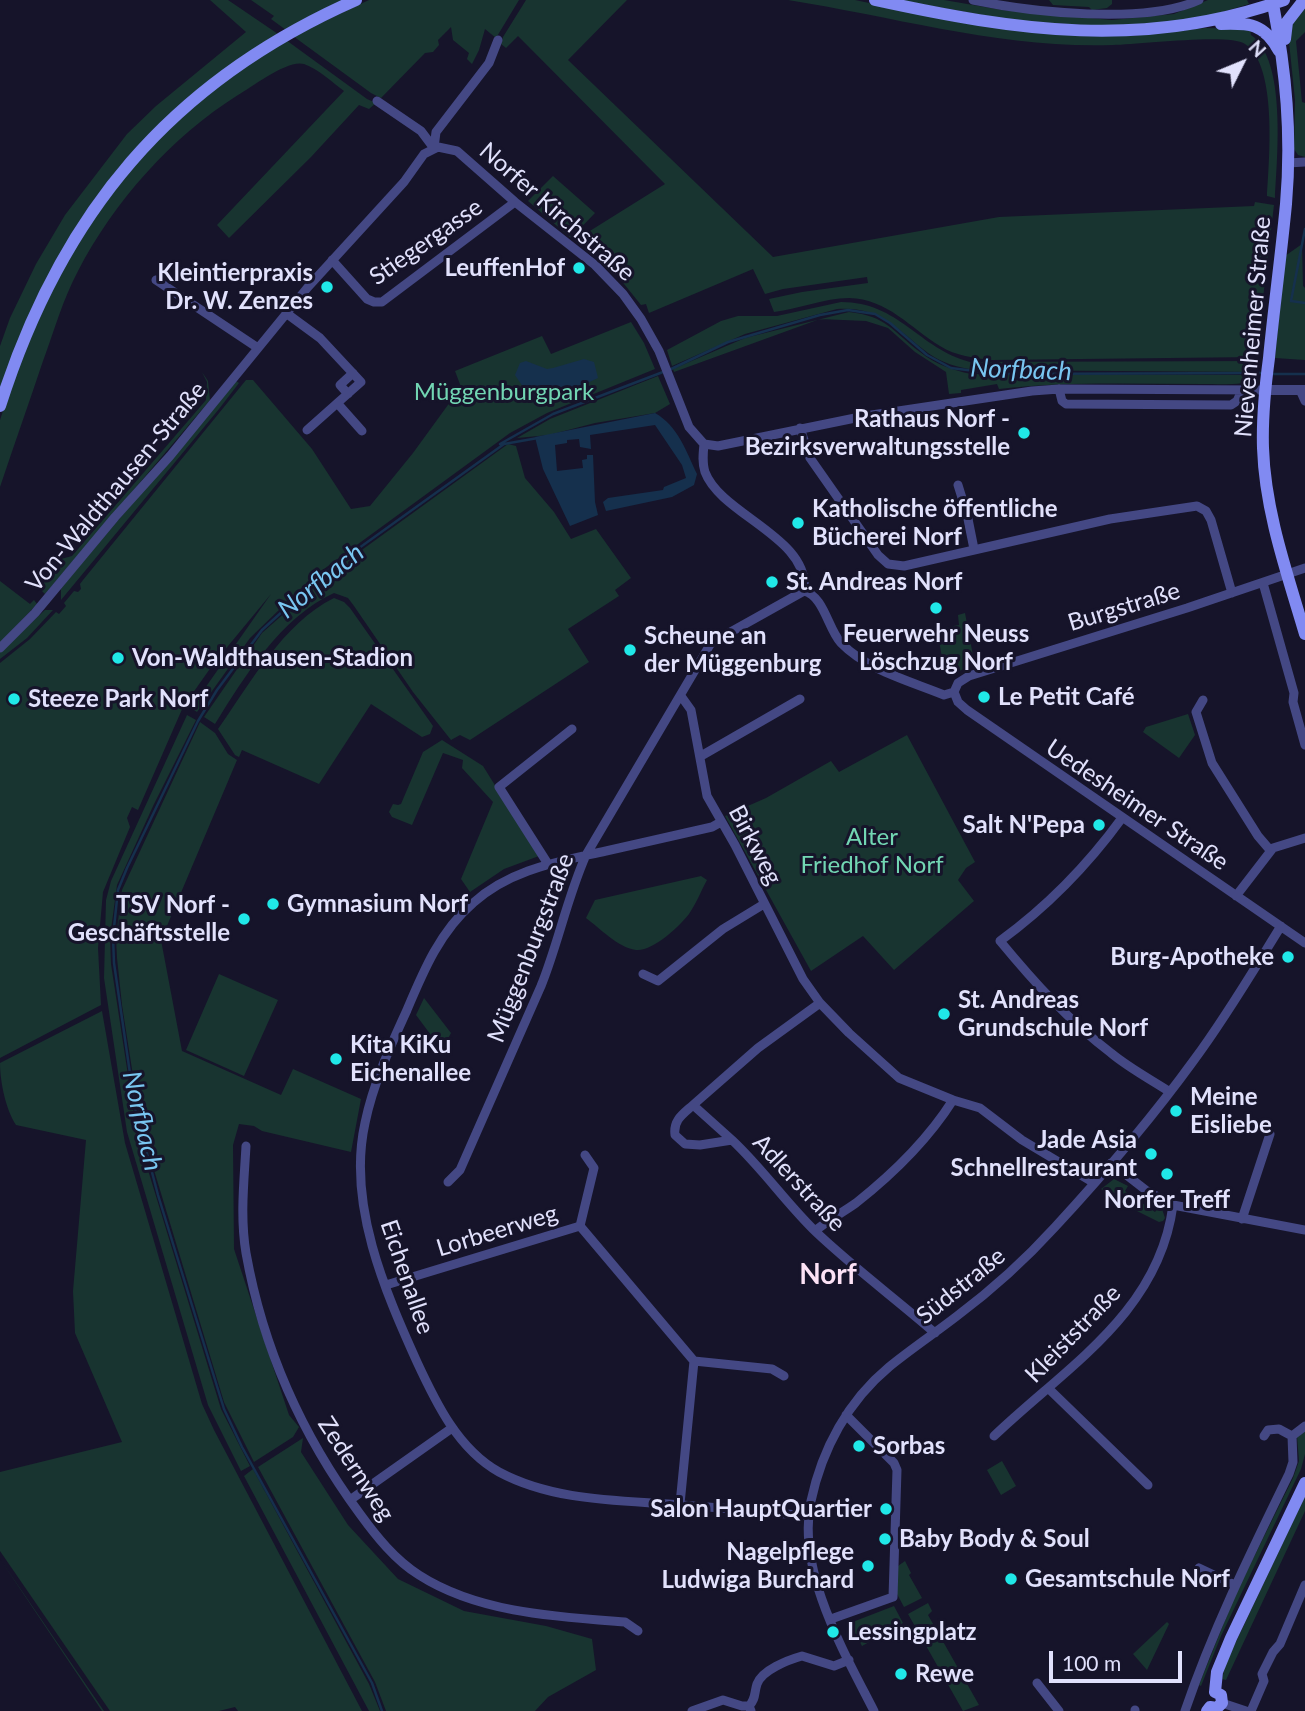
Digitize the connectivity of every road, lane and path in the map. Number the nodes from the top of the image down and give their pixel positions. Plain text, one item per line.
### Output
1 (356, 0) edge
2 (875, 0) edge
3 (973, 0) edge
4 (1199, 0) edge
5 (1304, 0) edge
6 (1277, 1) edge
7 (1198, 24) junction
8 (498, 40) dead end
9 (1283, 61) junction
10 (377, 101) dead end
11 (439, 148) junction
12 (1305, 162) edge
13 (1288, 163) junction
14 (515, 202) junction
15 (332, 260) junction
16 (156, 280) dead end
17 (286, 313) junction
18 (258, 348) junction
19 (1059, 389) junction
20 (1242, 390) junction
21 (1265, 390) junction
22 (1302, 390) edge
23 (1305, 401) edge
24 (338, 404) junction
25 (0, 406) edge
26 (800, 428) junction
27 (307, 430) dead end
28 (362, 430) dead end
29 (705, 444) junction
30 (958, 485) dead end
31 (974, 549) junction
32 (1305, 568) edge
33 (1287, 574) junction
34 (1263, 583) junction
35 (804, 591) junction
36 (1232, 593) junction
37 (1305, 634) edge
38 (0, 648) edge
39 (955, 688) junction
40 (681, 696) junction
41 (800, 699) dead end
42 (1203, 700) dead end
43 (572, 729) dead end
44 (1305, 745) edge
45 (701, 756) junction
46 (1122, 818) junction
47 (721, 821) junction
48 (1305, 838) edge
49 (1270, 850) junction
50 (586, 855) junction
51 (548, 864) junction
52 (1236, 896) junction
53 (764, 904) junction
54 (1281, 926) junction
55 (1305, 943) edge
56 (643, 974) dead end
57 (820, 1003) junction
58 (1170, 1092) junction
59 (953, 1101) junction
60 (692, 1105) junction
61 (1270, 1134) dead end
62 (732, 1140) junction
63 (246, 1146) dead end
64 (585, 1155) dead end
65 (1111, 1163) junction
66 (448, 1182) dead end
67 (1094, 1183) junction
68 (1173, 1205) junction
69 (1242, 1219) junction
70 (580, 1226) junction
71 (1305, 1230) edge
72 (815, 1231) junction
73 (386, 1285) junction
74 (935, 1333) junction
75 (694, 1360) junction
76 (784, 1376) dead end
77 (1049, 1389) junction
78 (846, 1415) junction
79 (1305, 1426) edge
80 (452, 1428) junction
81 (994, 1436) dead end
82 (1264, 1436) dead end
83 (1292, 1436) junction
84 (1305, 1483) edge
85 (1148, 1485) dead end
86 (349, 1500) junction
87 (680, 1504) junction
88 (809, 1516) junction
89 (1194, 1579) dead end
90 (1235, 1585) junction
91 (1305, 1585) edge
92 (831, 1619) junction
93 (638, 1631) dead end
94 (849, 1660) junction
95 (1037, 1683) dead end
96 (1213, 1703) edge
97 (750, 1708) edge
98 (871, 1710) edge
99 (692, 1711) edge
100 (1059, 1711) edge
101 (1185, 1711) edge
102 (1248, 1711) edge

1 - 25 main road
2 - 7 main road
3 - 4 street
5 - 9 main road
6 - 7 main road
6 - 9 main road
7 - 9 main road
8 - 11 street
9 - 13 main road, Nievenheimer Straße
10 - 11 street, Norfer Kirchstraße
11 - 14 street, Norfer Kirchstraße
11 - 15 street, Von-Waldthausen-Straße
12 - 13 street
13 - 21 main road, Nievenheimer Straße
14 - 15 street, Stiegergasse
14 - 29 street, Norfer Kirchstraße
15 - 17 street, Von-Waldthausen-Straße
16 - 18 street
17 - 18 street, Von-Waldthausen-Straße
17 - 24 street
18 - 38 street, Von-Waldthausen-Straße
19 - 20 street
19 - 20 street
19 - 26 street
20 - 21 street
21 - 22 street
21 - 33 main road, Nievenheimer Straße
22 - 23 street
24 - 27 street
24 - 28 street
26 - 29 street
26 - 31 street
29 - 35 street
30 - 31 street
31 - 36 street
32 - 33 street, Burgstraße
33 - 34 street, Burgstraße
33 - 37 main road, Nievenheimer Straße
34 - 36 street, Burgstraße
34 - 44 street
35 - 39 street
35 - 40 street, Müggenburgstraße
36 - 39 street, Burgstraße
39 - 46 street, Uedesheimer Straße
40 - 45 street, Birkweg
40 - 50 street, Müggenburgstraße
41 - 45 street
42 - 49 street
43 - 51 street
45 - 47 street, Birkweg
46 - 52 street, Uedesheimer Straße
46 - 58 street
47 - 50 street, Eichenallee
47 - 53 street, Birkweg
48 - 49 street
49 - 52 street
50 - 51 street, Eichenallee
50 - 66 street, Müggenburgstraße
51 - 73 street, Eichenallee
52 - 54 street, Uedesheimer Straße
53 - 56 street
53 - 57 street, Birkweg
54 - 55 street, Uedesheimer Straße
54 - 58 street, Südstraße
57 - 59 street, Birkweg
57 - 60 street
58 - 65 street, Südstraße
59 - 67 street, Birkweg
59 - 72 street
60 - 62 street, Adlerstraße
60 - 62 street
61 - 69 street
62 - 72 street, Adlerstraße
63 - 86 street, Zedernweg
64 - 70 street
65 - 67 street, Südstraße
65 - 68 street
67 - 74 street, Südstraße
68 - 69 street
68 - 77 street, Kleiststraße
69 - 71 street
70 - 73 street, Lorbeerweg
70 - 75 street
72 - 74 street, Adlerstraße
73 - 80 street, Eichenallee
74 - 78 street, Südstraße
75 - 76 street
75 - 87 street
77 - 81 street, Kleiststraße
77 - 85 street
78 - 88 street, Südstraße
78 - 92 street
79 - 83 street
80 - 86 street
80 - 87 street, Eichenallee
82 - 83 street
83 - 90 street
84 - 96 main road
86 - 93 street, Zedernweg
87 - 88 street, Eichenallee
88 - 92 street, Südstraße
89 - 90 street
90 - 101 street
91 - 102 street
92 - 94 street, Südstraße
94 - 97 street
94 - 98 street, Südstraße
95 - 100 street
96 - 102 street
97 - 99 street

